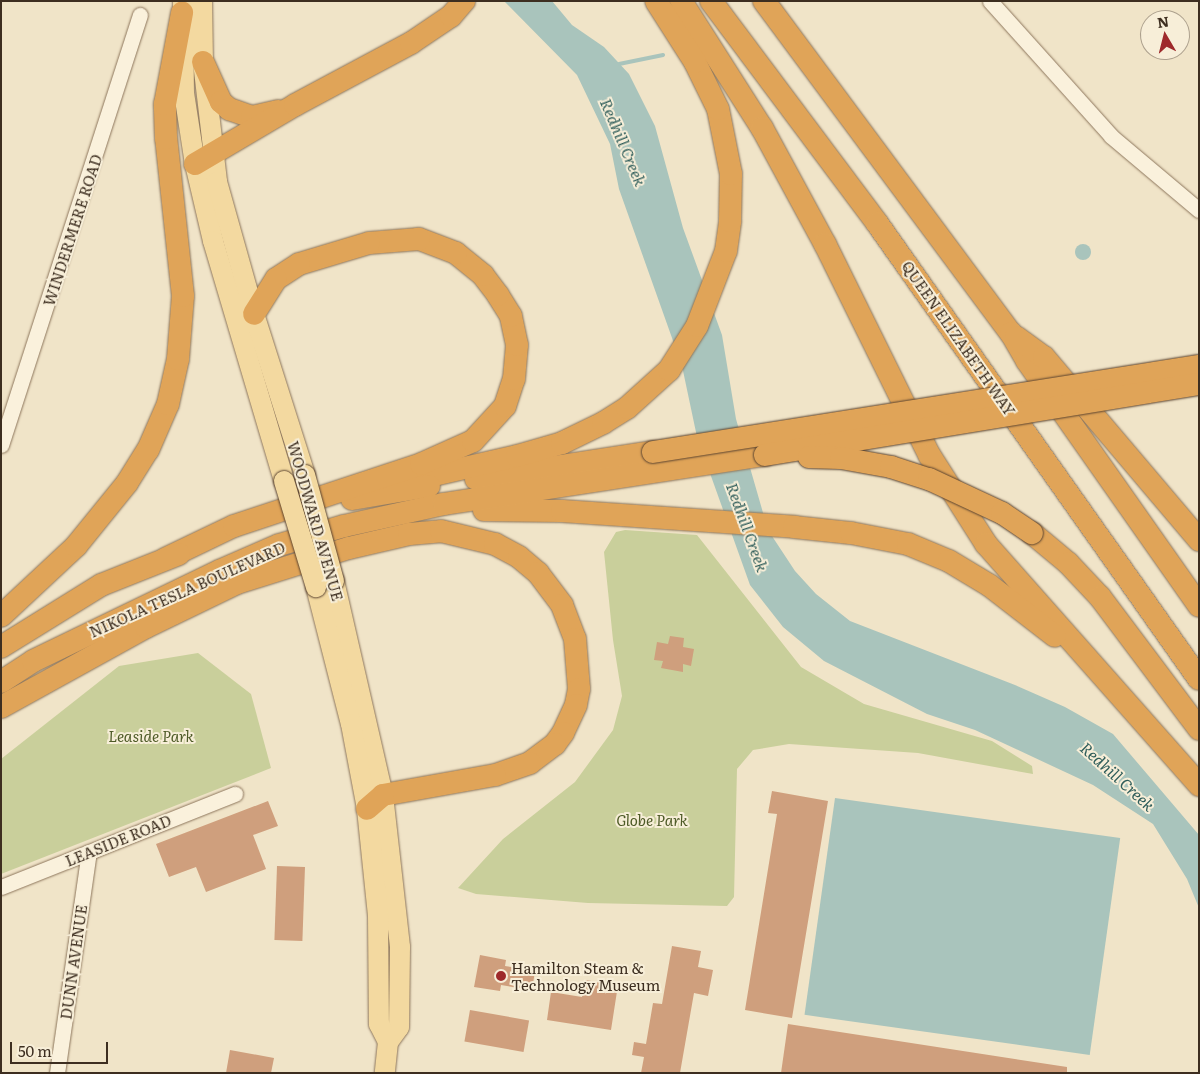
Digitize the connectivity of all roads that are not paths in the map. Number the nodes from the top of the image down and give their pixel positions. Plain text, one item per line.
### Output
1 (202, 1) edge
2 (656, 1) edge
3 (681, 1) edge
4 (712, 1) edge
5 (764, 1) edge
6 (990, 1) edge
7 (183, 7) edge
8 (457, 9) edge
9 (140, 15) dead end
10 (204, 62) junction
11 (295, 105) junction
12 (204, 159) junction
13 (1199, 210) edge
14 (254, 314) junction
15 (1010, 333) junction
16 (1199, 366) edge
17 (1199, 384) edge
18 (1, 445) edge
19 (765, 455) junction
20 (660, 461) junction
21 (363, 496) junction
22 (381, 516) junction
23 (1199, 540) edge
24 (165, 559) junction
25 (325, 584) junction
26 (1199, 606) edge
27 (1, 616) edge
28 (1, 647) edge
29 (1076, 648) junction
30 (1199, 679) edge
31 (1, 682) edge
32 (1, 707) edge
33 (1199, 729) edge
34 (1199, 785) edge
35 (235, 794) dead end
36 (375, 802) junction
37 (89, 852) junction
38 (1, 887) edge
39 (57, 1073) edge
40 (385, 1073) edge

1 - 10 main road, WOODWARD AVENUE
2 - 21 highway
3 - 29 highway
4 - 30 highway, QUEEN ELIZABETH WAY
5 - 15 highway
6 - 13 street
7 - 12 main road, WOODWARD AVENUE
7 - 27 highway
8 - 11 highway
9 - 18 street, WINDERMERE ROAD
10 - 11 highway
10 - 12 main road, WOODWARD AVENUE
11 - 12 highway
12 - 14 main road, WOODWARD AVENUE
12 - 25 main road, WOODWARD AVENUE, bridge
14 - 24 highway
14 - 25 main road, WOODWARD AVENUE, bridge
15 - 23 highway
15 - 26 highway
16 - 20 highway, bridge
17 - 19 highway, bridge
19 - 20 highway
19 - 33 highway, bridge
20 - 21 highway
20 - 22 highway
21 - 24 highway, NIKOLA TESLA BOULEVARD
22 - 29 highway
22 - 31 highway, NIKOLA TESLA BOULEVARD
24 - 28 highway, NIKOLA TESLA BOULEVARD
25 - 36 main road, WOODWARD AVENUE
29 - 34 highway
32 - 36 highway
35 - 37 street, LEASIDE ROAD
36 - 40 main road, WOODWARD AVENUE
37 - 38 street, LEASIDE ROAD
37 - 39 street, DUNN AVENUE

